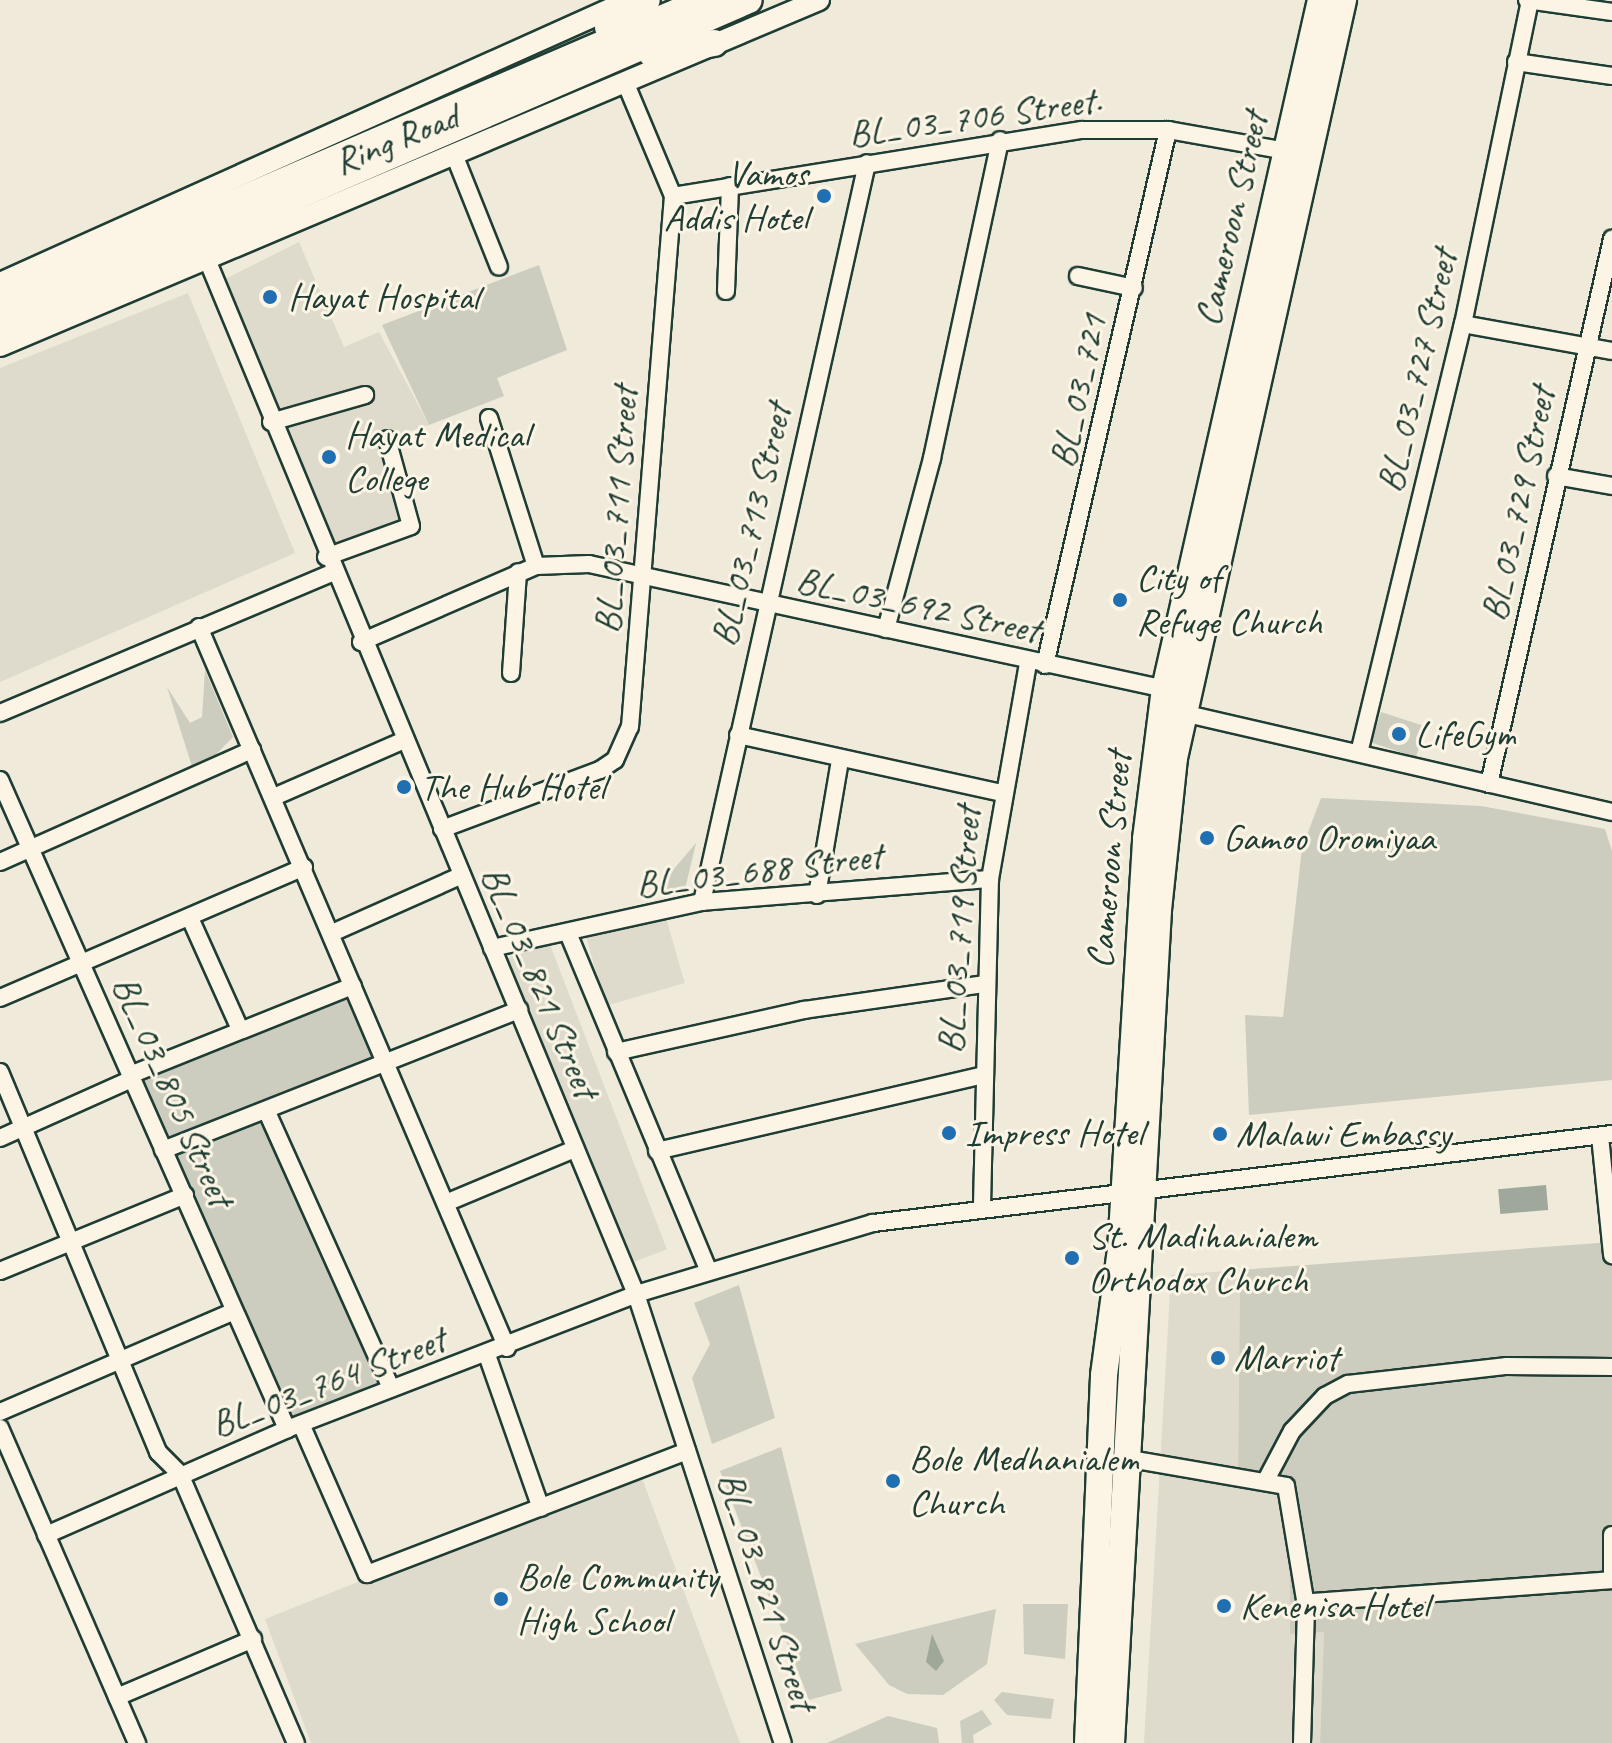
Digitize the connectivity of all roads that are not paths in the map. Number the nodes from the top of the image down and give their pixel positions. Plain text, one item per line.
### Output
1 (630, 0) edge
2 (647, 0) edge
3 (749, 0) edge
4 (819, 0) edge
5 (1321, 0) edge
6 (1343, 0) edge
7 (1528, 0) edge
8 (711, 7) edge
9 (1612, 12) edge
10 (1323, 41) junction
11 (714, 43) junction
12 (566, 56) junction
13 (1516, 62) junction
14 (598, 66) junction
15 (1612, 76) edge
16 (626, 84) junction
17 (1168, 130) junction
18 (1000, 140) junction
19 (1287, 151) junction
20 (455, 157) junction
21 (867, 163) junction
22 (730, 186) junction
23 (673, 196) junction
24 (1612, 239) edge
25 (206, 257) junction
26 (499, 267) dead end
27 (1078, 276) dead end
28 (0, 283) edge
29 (1134, 288) junction
30 (726, 291) dead end
31 (0, 303) edge
32 (1463, 324) junction
33 (0, 325) edge
34 (1591, 345) junction
35 (0, 346) edge
36 (1612, 351) edge
37 (365, 395) dead end
38 (489, 418) dead end
39 (271, 422) junction
40 (387, 439) dead end
41 (1556, 476) junction
42 (1612, 486) edge
43 (1203, 550) junction
44 (326, 557) junction
45 (536, 566) junction
46 (518, 572) junction
47 (332, 573) junction
48 (639, 573) junction
49 (764, 605) junction
50 (199, 627) junction
51 (886, 629) junction
52 (361, 642) junction
53 (1028, 663) junction
54 (1045, 665) junction
55 (511, 673) dead end
56 (1165, 689) junction
57 (0, 713) edge
58 (1183, 713) junction
59 (738, 735) junction
60 (402, 741) junction
61 (252, 750) junction
62 (1359, 753) junction
63 (840, 760) junction
64 (0, 780) edge
65 (1489, 784) junction
66 (1001, 793) junction
67 (274, 797) junction
68 (1612, 812) edge
69 (442, 829) junction
70 (31, 848) junction
71 (0, 862) edge
72 (304, 867) junction
73 (462, 875) junction
74 (990, 879) junction
75 (817, 895) junction
76 (702, 902) junction
77 (190, 918) junction
78 (332, 933) junction
79 (568, 933) junction
80 (492, 948) junction
81 (82, 963) junction
82 (984, 984) junction
83 (353, 986) junction
84 (0, 998) edge
85 (519, 1010) junction
86 (240, 1029) junction
87 (616, 1052) junction
88 (390, 1066) junction
89 (0, 1072) edge
90 (980, 1076) junction
91 (131, 1077) junction
92 (267, 1112) junction
93 (22, 1127) junction
94 (1606, 1135) edge
95 (0, 1138) edge
96 (575, 1149) junction
97 (163, 1150) junction
98 (657, 1151) junction
99 (1134, 1191) junction
100 (185, 1195) junction
101 (448, 1202) junction
102 (982, 1205) junction
103 (70, 1242) junction
104 (1612, 1255) edge
105 (0, 1271) edge
106 (709, 1271) junction
107 (636, 1294) junction
108 (234, 1311) junction
109 (507, 1348) junction
110 (487, 1355) junction
111 (121, 1361) junction
112 (1612, 1367) edge
113 (391, 1388) junction
114 (0, 1412) edge
115 (294, 1427) junction
116 (0, 1428) edge
117 (687, 1451) junction
118 (1130, 1459) junction
119 (180, 1474) junction
120 (1265, 1482) junction
121 (541, 1508) junction
122 (46, 1535) junction
123 (1612, 1535) edge
124 (1612, 1573) edge
125 (1612, 1580) edge
126 (1306, 1606) junction
127 (253, 1639) junction
128 (117, 1697) junction
129 (1100, 1712) junction
130 (137, 1743) edge
131 (296, 1743) edge
132 (783, 1743) edge
133 (1088, 1743) edge
134 (1111, 1743) edge
135 (1302, 1743) edge

1 - 28 street, Ring Road
2 - 12 main road
3 - 8 main road, Ring Road
4 - 11 street, Ring Road
5 - 10 main road, Cameroon Street
6 - 10 main road, Cameroon Street
7 - 9 street
7 - 13 street, BL_03_727 Street
8 - 12 main road, Ring Road
8 - 14 main road, Ring Road
10 - 19 main road, Cameroon Street
10 - 43 main road, Cameroon Street
11 - 14 main road
11 - 16 street, Ring Road
12 - 31 main road, Ring Road
13 - 15 street
13 - 32 street, BL_03_727 Street
14 - 33 main road, Ring Road
16 - 20 street, Ring Road
16 - 23 street, BL_03_711 Street
17 - 18 street, BL_03_706 Street.
17 - 19 street, BL_03_706 Street.
17 - 29 street, BL_03_721
18 - 21 street, BL_03_706 Street.
18 - 51 street
19 - 43 main road, Cameroon Street
20 - 25 street, Ring Road
20 - 26 street
21 - 22 street, BL_03_706 Street.
21 - 49 street, BL_03_713 Street
22 - 23 street, BL_03_706 Street.
22 - 30 street
23 - 48 street, BL_03_711 Street
24 - 34 street, Bl_03_729 Street
25 - 35 street, Ring Road
25 - 39 street, BL_03_821 Street
27 - 29 street
29 - 54 street, BL_03_721
32 - 34 street
32 - 62 street, BL_03_727 Street
34 - 36 street
34 - 41 street, Bl_03_729 Street
37 - 39 street
38 - 45 street
39 - 44 street, BL_03_821 Street
40 - 44 street
41 - 42 street
41 - 65 street, Bl_03_729 Street
43 - 56 main road, Cameroon Street
43 - 58 main road, Cameroon Street
44 - 47 street, BL_03_821 Street
45 - 46 street, BL_03_692 Street
45 - 48 street, BL_03_692 Street
46 - 52 street, BL_03_692 Street
46 - 55 street
47 - 50 street
47 - 52 street, BL_03_821 Street
48 - 49 street, BL_03_692 Street
48 - 69 street, BL_03_711 Street
49 - 51 street, BL_03_692 Street
49 - 59 street, BL_03_713 Street
50 - 57 street
50 - 61 street
51 - 53 street, BL_03_692 Street
52 - 60 street, BL_03_821 Street
53 - 54 street, BL_03_692 Street
53 - 66 street, BL_03_719 Street
54 - 56 street, BL_03_692 Street
56 - 99 main road, Cameroon Street
58 - 62 street
58 - 99 main road, Cameroon Street
59 - 63 street
59 - 76 street, BL_03_713 Street
60 - 67 street
60 - 69 street, BL_03_821 Street
61 - 67 street
61 - 70 street
62 - 65 street
63 - 66 street
63 - 75 street
64 - 70 street, BL_03_805 Street
65 - 68 street
66 - 74 street, BL_03_719 Street
67 - 72 street
69 - 73 street, BL_03_821 Street
70 - 71 street
70 - 81 street, BL_03_805 Street
72 - 77 street
72 - 78 street
73 - 78 street
73 - 80 street, BL_03_821 Street
74 - 75 street, BL_03_688 Street
74 - 82 street, BL_03_719 Street
75 - 76 street, BL_03_688 Street
76 - 79 street, BL_03_688 Street
77 - 81 street
77 - 86 street
78 - 83 street
79 - 80 street, BL_03_688 Street
79 - 87 street
80 - 85 street, BL_03_821 Street
81 - 84 street
81 - 91 street, BL_03_805 Street
82 - 87 street
82 - 90 street, BL_03_719 Street
83 - 86 street
83 - 88 street
85 - 88 street
85 - 96 street, BL_03_821 Street
86 - 91 street
87 - 98 street
88 - 92 street
88 - 101 street
89 - 93 street
90 - 98 street
90 - 102 street, BL_03_719 Street
91 - 93 street
91 - 97 street, BL_03_805 Street
92 - 97 street
92 - 113 street
93 - 95 street
93 - 103 street
94 - 99 street, BL_03_764 Street
94 - 104 street
96 - 101 street
96 - 107 street, BL_03_821 Street
97 - 100 street, BL_03_805 Street
98 - 106 street
99 - 102 street, BL_03_764 Street
99 - 118 main road, Cameroon Street
99 - 129 main road, Cameroon Street
100 - 103 street
100 - 108 street, BL_03_805 Street
101 - 109 street
102 - 106 street, BL_03_764 Street
103 - 105 street
103 - 111 street
106 - 107 street, BL_03_764 Street
107 - 109 street, BL_03_764 Street
107 - 117 street, BL_03_821 Street
108 - 111 street
108 - 115 street, BL_03_805 Street
109 - 110 street, BL_03_764 Street
110 - 113 street, BL_03_764 Street
110 - 121 street
111 - 114 street
111 - 119 street
112 - 120 street
113 - 115 street, BL_03_764 Street
115 - 119 street, BL_03_764 Street
115 - 121 street, BL_03_805 Street
116 - 122 street
117 - 121 street
117 - 132 street, BL_03_821 Street
118 - 120 street
118 - 129 main road, Cameroon Street
119 - 122 street, BL_03_764 Street
119 - 127 street
120 - 126 street
122 - 128 street
123 - 124 street
125 - 126 street
126 - 135 street
127 - 128 street
127 - 131 street
128 - 130 street
129 - 133 main road, Cameroon Street
129 - 134 main road, Cameroon Street

